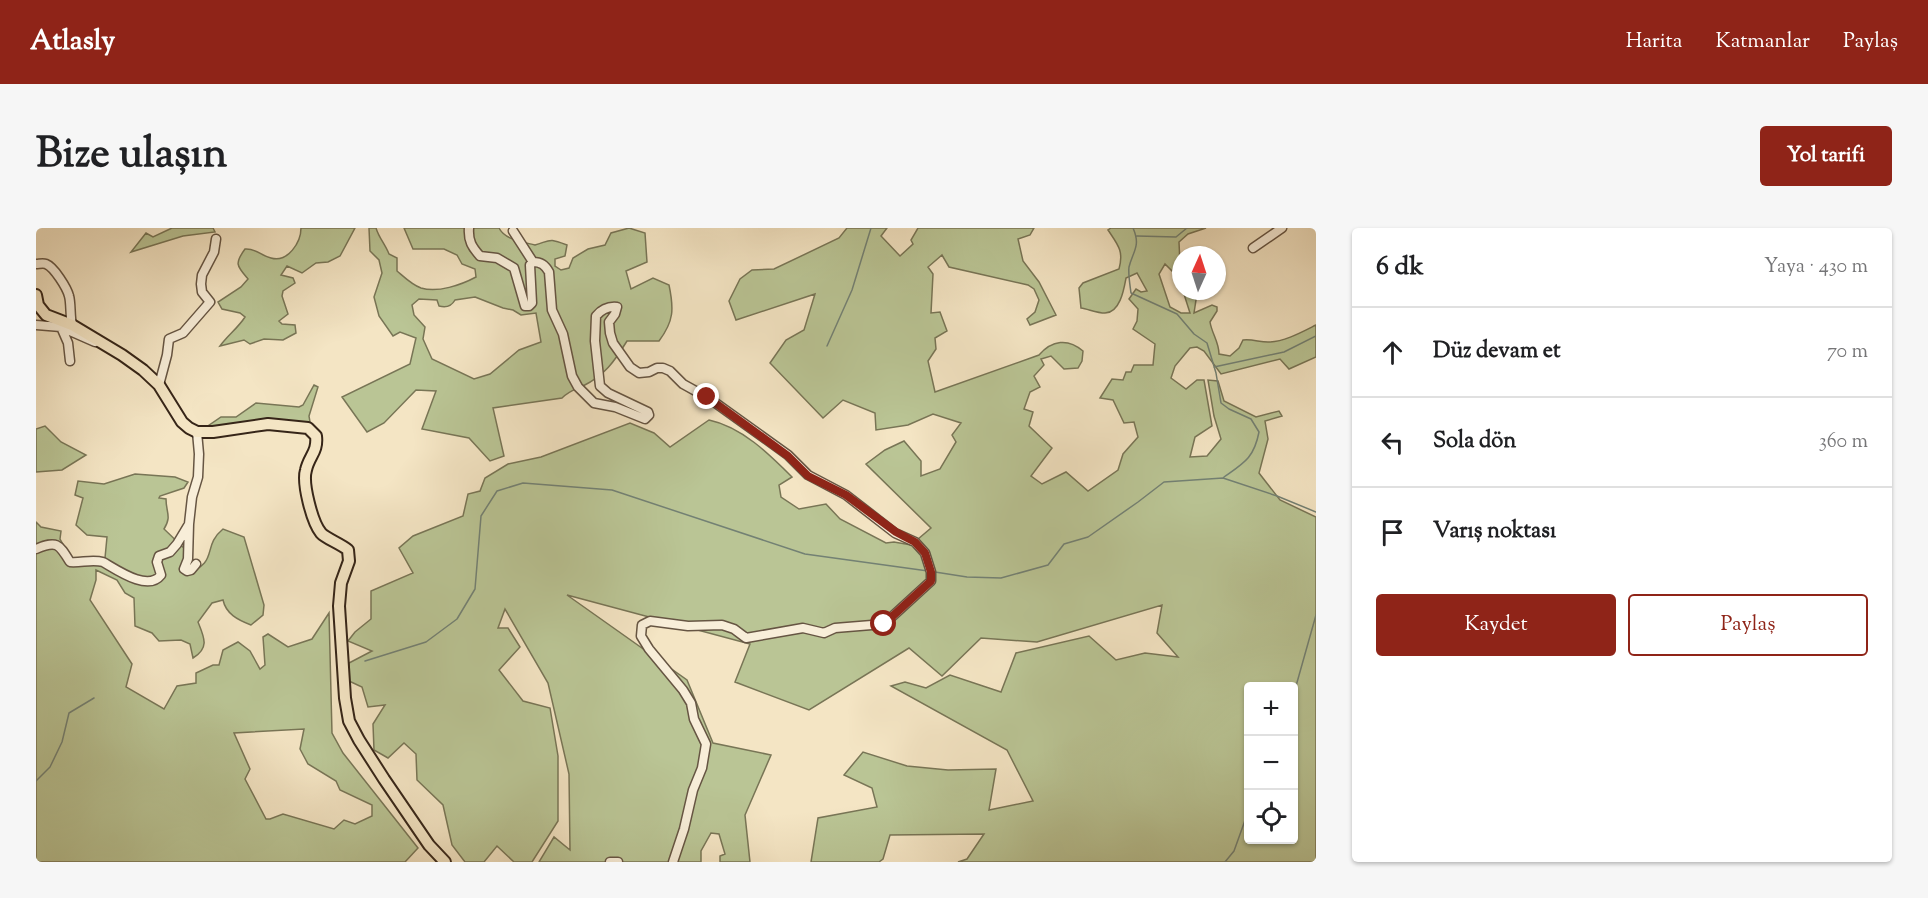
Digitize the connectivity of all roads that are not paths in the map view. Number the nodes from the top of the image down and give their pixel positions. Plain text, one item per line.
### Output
1 (469, 228) edge
2 (1282, 228) edge
3 (513, 231) dead end
4 (216, 239) dead end
5 (1253, 248) dead end
6 (533, 262) junction
7 (36, 264) edge
8 (36, 295) edge
9 (39, 325) edge
10 (66, 326) junction
11 (70, 361) dead end
12 (159, 385) junction
13 (197, 432) junction
14 (189, 524) junction
15 (36, 549) edge
16 (196, 564) dead end
17 (445, 862) edge
18 (610, 862) edge
19 (618, 862) edge
20 (673, 862) edge

1 - 6 street
2 - 5 street
3 - 6 street
4 - 12 street
6 - 20 street
7 - 10 street
8 - 10 main road
9 - 10 street
10 - 11 street
10 - 12 main road
12 - 13 main road
13 - 14 street
13 - 17 main road
14 - 15 street
14 - 16 street
18 - 19 street

